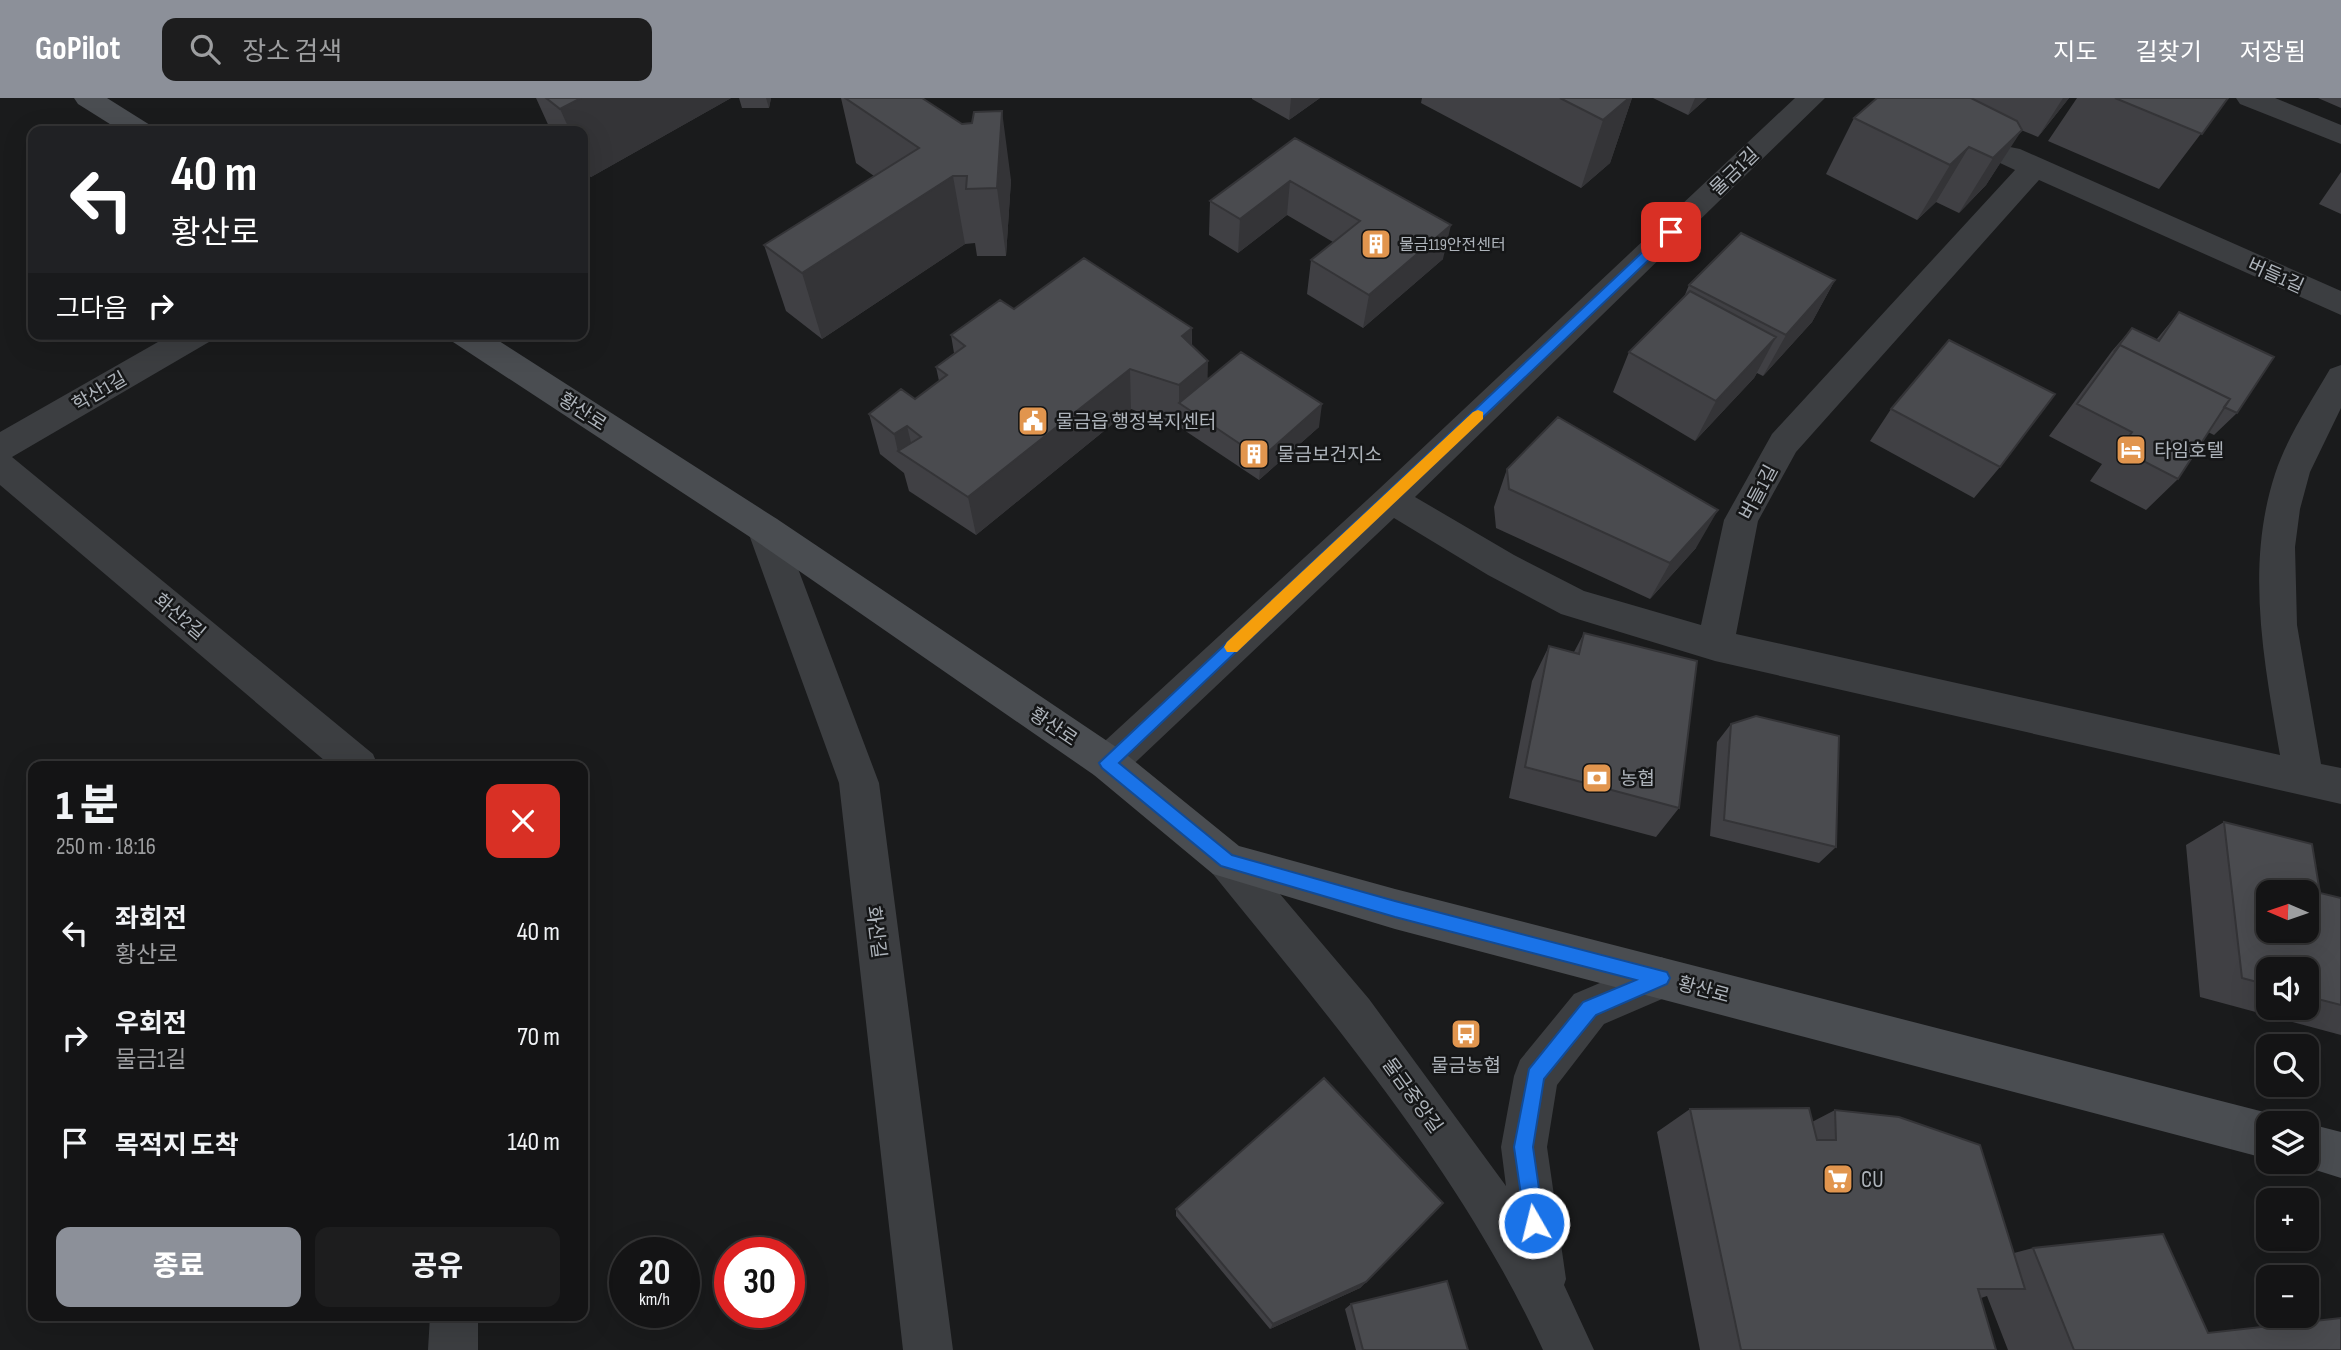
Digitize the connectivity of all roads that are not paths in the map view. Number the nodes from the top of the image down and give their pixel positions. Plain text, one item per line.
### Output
1 (88, 98) edge
2 (1811, 98) edge
3 (2250, 98) edge
4 (132, 126) edge
5 (2341, 135) edge
6 (1983, 144) edge
7 (2034, 167) junction
8 (2341, 304) edge
9 (188, 340) edge
10 (473, 340) edge
11 (2341, 377) edge
12 (0, 448) edge
13 (0, 466) edge
14 (1391, 499) junction
15 (765, 529) junction
16 (1715, 645) junction
17 (353, 761) edge
18 (1108, 763) junction
19 (2304, 778) junction
20 (2341, 786) edge
21 (1227, 861) junction
22 (1661, 978) junction
23 (2256, 1133) edge
24 (2319, 1149) edge
25 (2341, 1155) edge
26 (1545, 1299) junction
27 (454, 1321) edge
28 (453, 1350) edge
29 (928, 1350) edge
30 (1569, 1350) edge

1 - 4 main road
2 - 14 street, 물금1길
3 - 5 street
6 - 7 street
7 - 8 street, 버들1길
7 - 16 street, 버들1길
9 - 12 street, 학산1길
10 - 15 main road, 황산로
11 - 19 street
13 - 17 street, 화산2길
14 - 16 street
14 - 18 street, 물금1길
15 - 18 main road, 황산로
15 - 29 street, 화산길
16 - 19 street
18 - 21 main road, 황산로
19 - 20 street
21 - 22 main road, 황산로
21 - 26 street, 물금중앙길
22 - 23 main road, 황산로
22 - 26 street
24 - 25 main road
26 - 30 street, 물금중앙길
27 - 28 street

